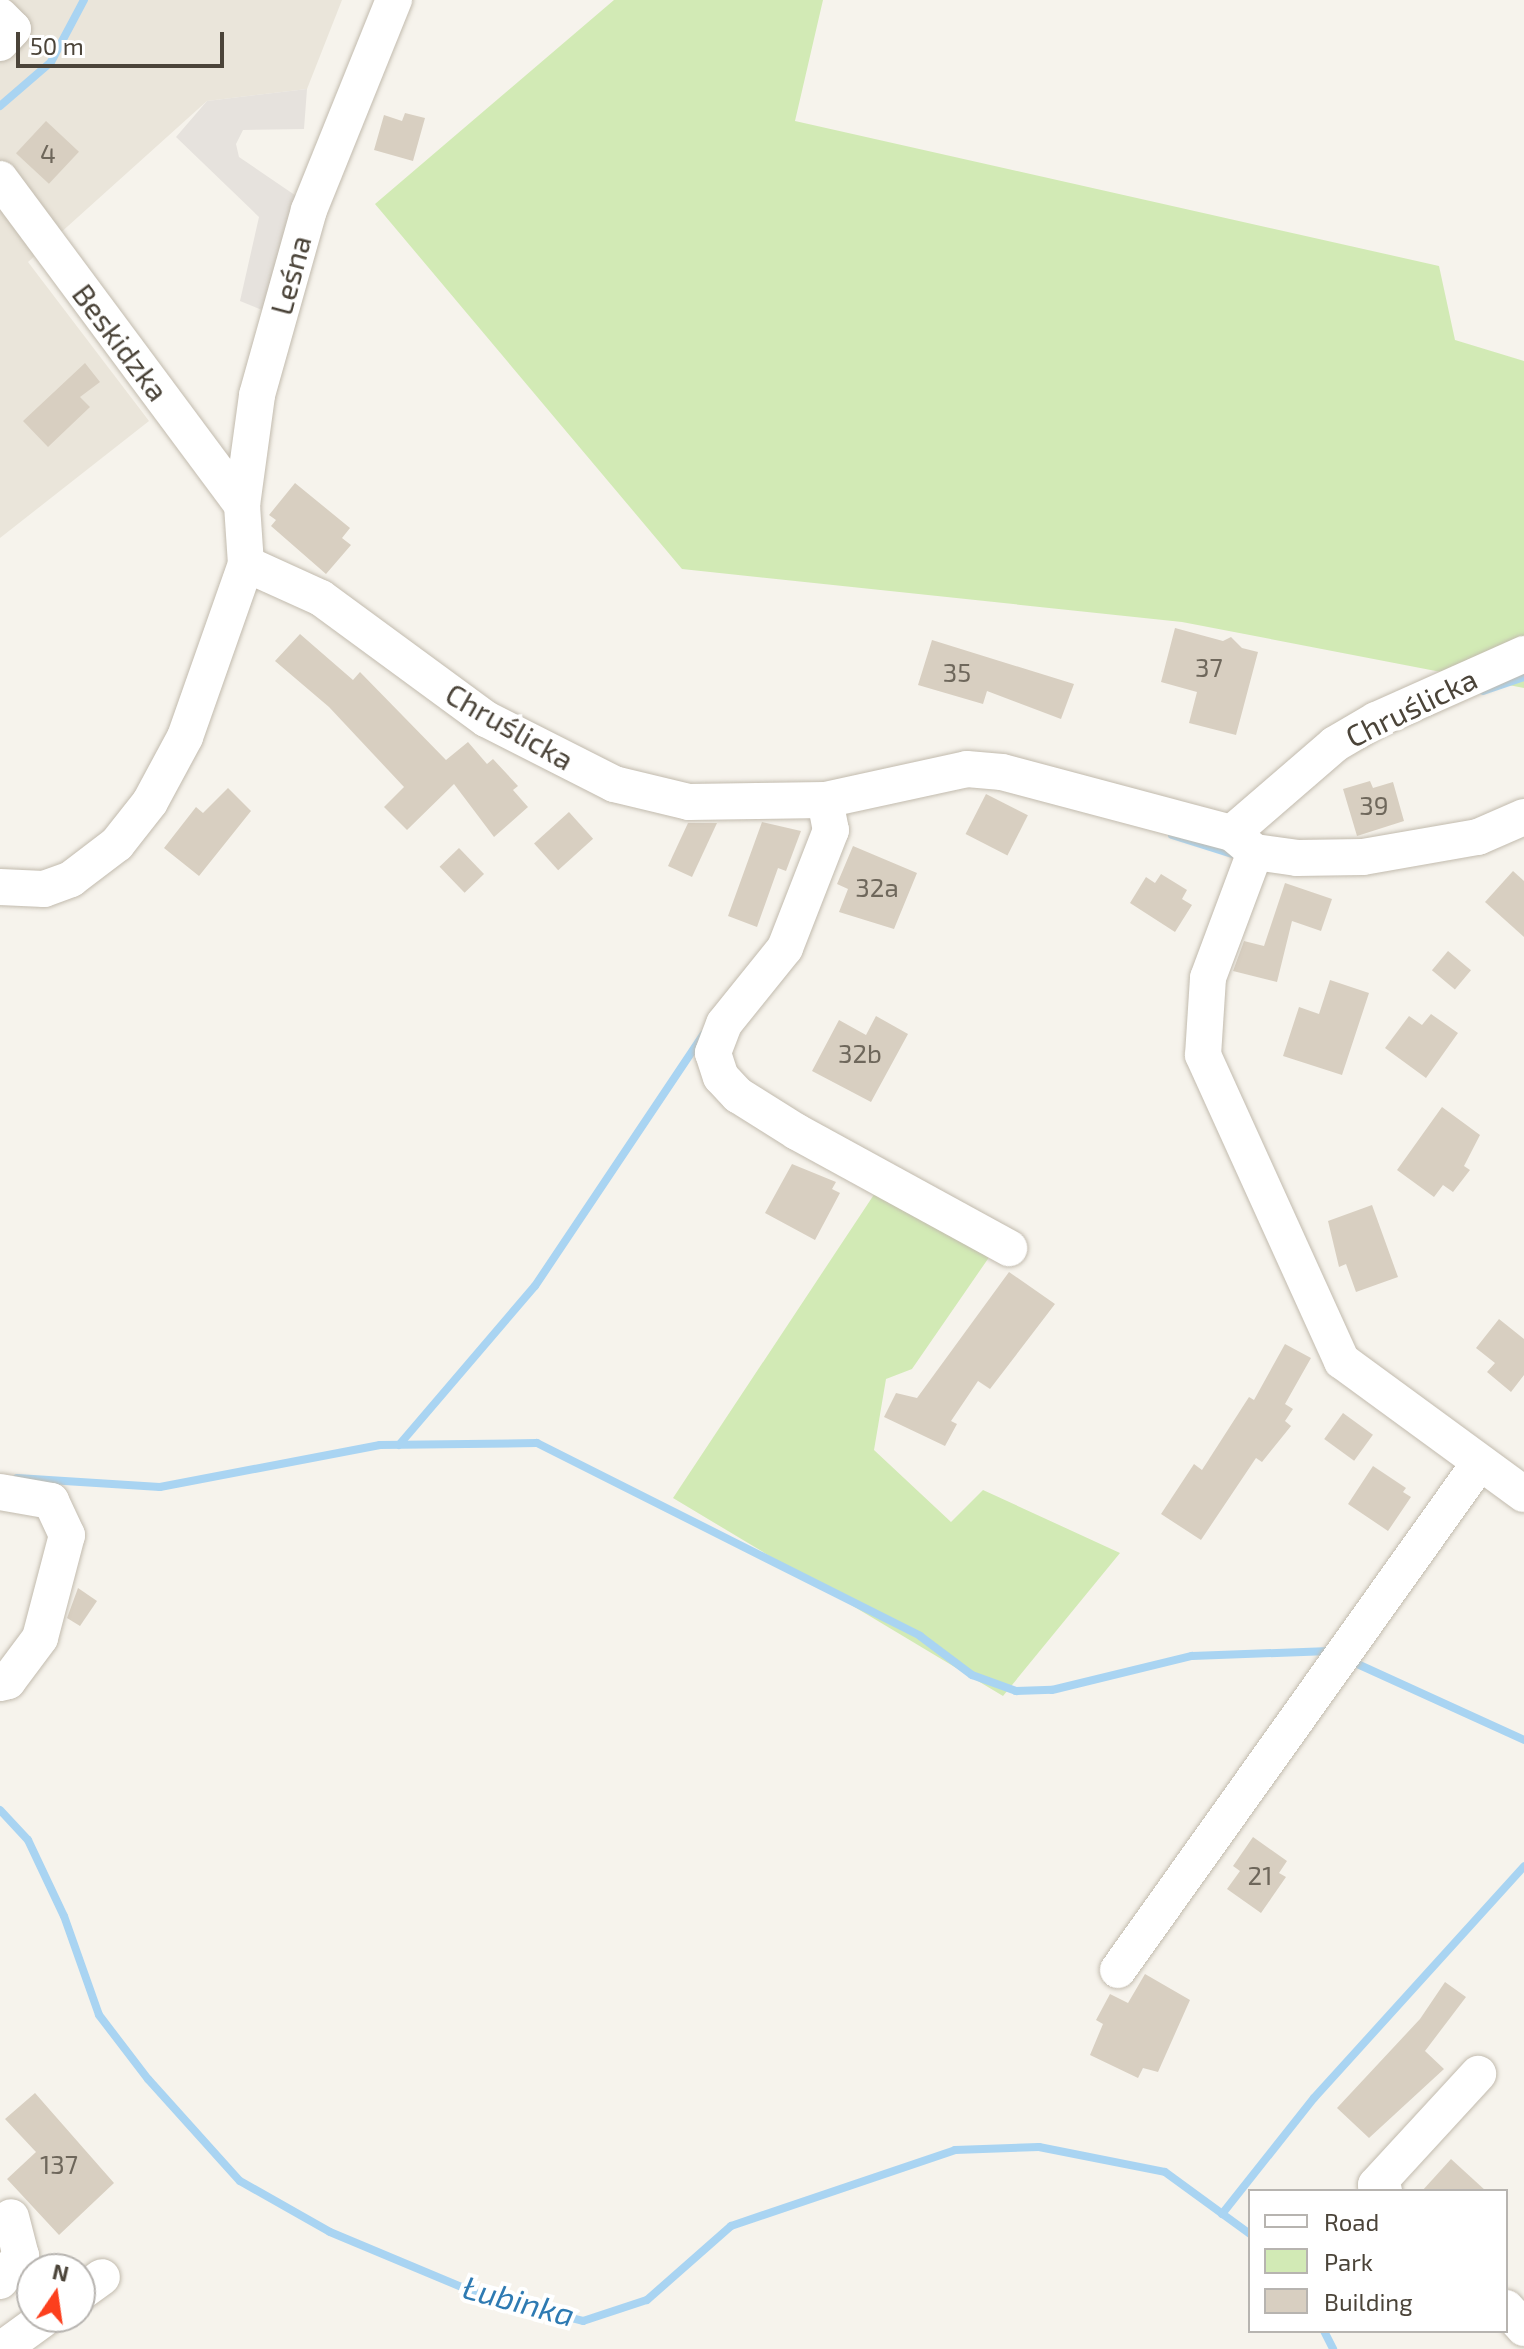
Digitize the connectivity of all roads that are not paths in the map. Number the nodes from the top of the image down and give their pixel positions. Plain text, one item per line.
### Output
1 (394, 0) edge
2 (0, 16) edge
3 (0, 43) edge
4 (0, 179) edge
5 (242, 505) junction
6 (246, 564) junction
7 (1524, 654) edge
8 (825, 800) junction
9 (1524, 817) edge
10 (1244, 842) junction
11 (0, 887) edge
12 (1009, 1248) dead end
13 (1478, 1465) junction
14 (0, 1492) edge
15 (1524, 1494) edge
16 (0, 1683) edge
17 (1118, 1970) dead end
18 (1478, 2074) dead end
19 (1381, 2189) edge
20 (11, 2217) dead end
21 (0, 2281) edge
22 (1508, 2310) edge
23 (1524, 2328) edge
24 (24, 2333) edge
25 (2, 2349) edge

1 - 5 street, Leśna
2 - 3 street
4 - 5 street, Beskidzka
5 - 6 street, Leśna
6 - 8 street, Chruślicka
6 - 11 street
7 - 10 street, Chruślicka
8 - 10 street, Chruślicka
8 - 12 street
9 - 10 street, Chruślicka
10 - 13 street
13 - 15 street
13 - 17 street
14 - 16 street
18 - 19 street
20 - 21 street
22 - 23 street
24 - 25 street

